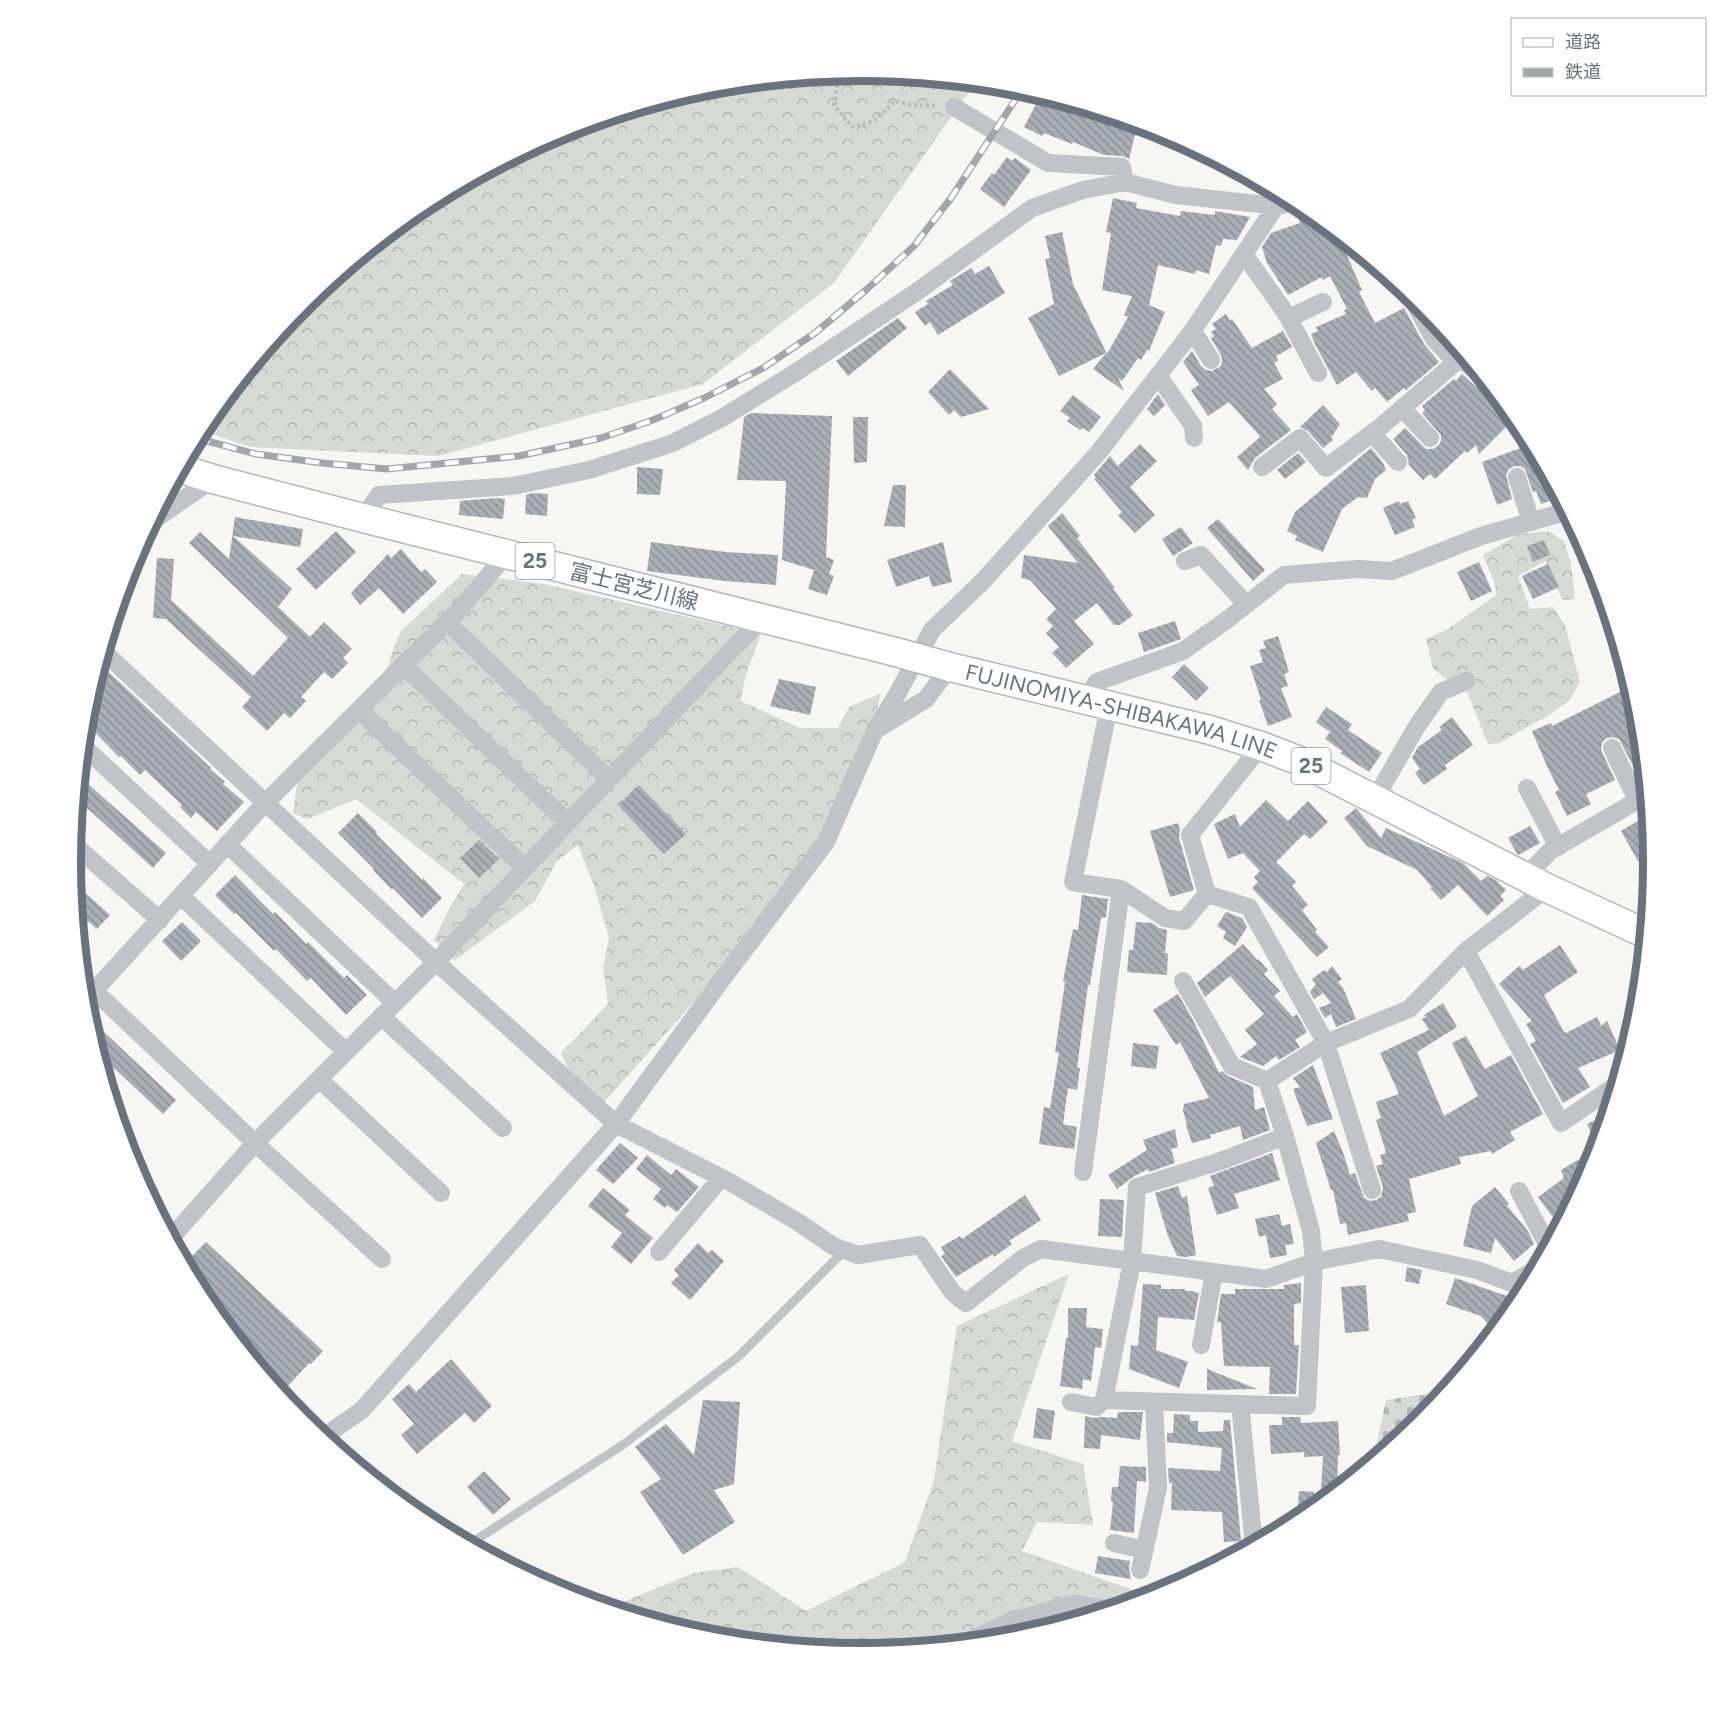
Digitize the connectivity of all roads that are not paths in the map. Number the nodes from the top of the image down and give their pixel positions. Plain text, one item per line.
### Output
1 (954, 107) road end
2 (1125, 182) junction
3 (1283, 205) edge
4 (1276, 206) junction
5 (1244, 254) junction
6 (1323, 302) dead end
7 (1289, 318) junction
8 (1423, 320) edge
9 (1192, 332) junction
10 (1211, 360) dead end
11 (1456, 362) junction
12 (1468, 370) edge
13 (1318, 373) dead end
14 (1158, 375) junction
15 (1402, 408) junction
16 (1372, 433) junction
17 (1194, 438) dead end
18 (1430, 438) dead end
19 (1398, 462) dead end
20 (1262, 467) dead end
21 (186, 470) edge
22 (1517, 477) dead end
23 (213, 479) junction
24 (164, 513) edge
25 (1560, 514) edge
26 (363, 518) junction
27 (1531, 522) junction
28 (507, 554) junction
29 (1185, 561) dead end
30 (1246, 604) junction
31 (762, 618) junction
32 (447, 622) junction
33 (109, 657) edge
34 (404, 665) junction
35 (950, 667) junction
36 (1466, 681) dead end
37 (1081, 700) junction
38 (1109, 706) junction
39 (358, 710) junction
40 (875, 730) junction
41 (1261, 746) junction
42 (1612, 748) dead end
43 (89, 752) edge
44 (609, 778) junction
45 (1527, 788) dead end
46 (1639, 792) edge
47 (1640, 798) edge
48 (1374, 799) junction
49 (265, 803) junction
50 (568, 823) junction
51 (227, 844) junction
52 (1558, 847) junction
53 (81, 851) edge
54 (210, 864) junction
55 (525, 868) junction
56 (1537, 882) junction
57 (1121, 889) junction
58 (1207, 894) junction
59 (181, 896) junction
60 (160, 920) junction
61 (1639, 931) edge
62 (1466, 951) junction
63 (436, 962) junction
64 (1183, 981) dead end
65 (92, 987) edge
66 (93, 997) edge
67 (395, 1003) junction
68 (381, 1016) junction
69 (1326, 1043) junction
70 (346, 1052) junction
71 (319, 1079) junction
72 (1267, 1081) junction
73 (1608, 1090) edge
74 (616, 1124) junction
75 (502, 1128) dead end
76 (1285, 1136) junction
77 (255, 1143) junction
78 (1083, 1172) dead end
79 (721, 1178) junction
80 (1372, 1190) dead end
81 (1519, 1191) dead end
82 (441, 1193) dead end
83 (176, 1233) edge
84 (1545, 1240) edge
85 (845, 1250) junction
86 (659, 1252) dead end
87 (382, 1259) dead end
88 (1132, 1262) junction
89 (1314, 1262) junction
90 (1214, 1272) junction
91 (1523, 1277) edge
92 (1202, 1345) dead end
93 (1104, 1400) junction
94 (1071, 1402) dead end
95 (1154, 1402) junction
96 (1240, 1404) junction
97 (330, 1433) edge
98 (1253, 1537) edge
99 (475, 1540) edge
100 (1114, 1543) dead end
101 (1144, 1550) junction
102 (1140, 1570) dead end
103 (1095, 1607) edge
104 (987, 1632) edge

1 - 2 street
2 - 4 street
2 - 26 street
3 - 4 street
4 - 5 street
5 - 7 street
5 - 9 street
6 - 7 street
7 - 13 street
8 - 11 street
9 - 10 street
9 - 14 street
11 - 12 lane
11 - 15 street
14 - 17 street
14 - 40 street
15 - 16 street
15 - 18 street
16 - 19 street
16 - 20 street
21 - 23 main road, 富士宮芝川線 / 25
22 - 27 street
23 - 24 street
23 - 26 main road, 富士宮芝川線 / 25
25 - 27 street
26 - 28 main road, 富士宮芝川線 / 25
27 - 30 street
28 - 31 main road, 富士宮芝川線 / 25
28 - 32 street
29 - 30 street
30 - 37 street
31 - 35 main road, 富士宮芝川線 / 25, bridge
31 - 44 street
32 - 34 street
32 - 44 street
33 - 49 street
34 - 39 street
34 - 50 street
35 - 37 main road, FUJINOMIYA-SHIBAKAWA LINE / 25
35 - 40 street
36 - 48 street
37 - 38 main road, FUJINOMIYA-SHIBAKAWA LINE / 25
38 - 41 main road, FUJINOMIYA-SHIBAKAWA LINE / 25
38 - 57 street
39 - 49 street
39 - 55 street
40 - 74 street
41 - 48 main road, FUJINOMIYA-SHIBAKAWA LINE / 25
41 - 58 street
42 - 46 street
43 - 54 street
44 - 50 street
45 - 52 street
47 - 52 street
48 - 56 main road, FUJINOMIYA-SHIBAKAWA LINE / 25
49 - 51 street
49 - 63 street
50 - 55 street
51 - 54 street
51 - 67 street
52 - 56 street
53 - 60 street
54 - 59 street
55 - 63 street
56 - 61 main road, FUJINOMIYA-SHIBAKAWA LINE / 25
56 - 62 street
57 - 58 street
57 - 78 street
58 - 69 street
59 - 60 street
59 - 70 street
60 - 65 street
62 - 69 street
62 - 73 street
63 - 67 street
63 - 74 street
64 - 72 street
66 - 77 street
67 - 68 street
68 - 70 street
68 - 75 street
69 - 72 street
69 - 80 street
70 - 71 street
71 - 77 street
71 - 82 street
72 - 76 street
74 - 79 street
74 - 97 street
76 - 88 street
76 - 89 street
77 - 83 street
77 - 87 street
79 - 85 street
79 - 86 street
81 - 84 street
85 - 88 street
85 - 99 lane
88 - 90 street
88 - 93 street
89 - 90 street
89 - 91 street
89 - 96 street
90 - 92 street
93 - 94 street
93 - 95 street
95 - 96 street
95 - 101 street
96 - 98 street
100 - 101 street
101 - 102 street
103 - 104 street

